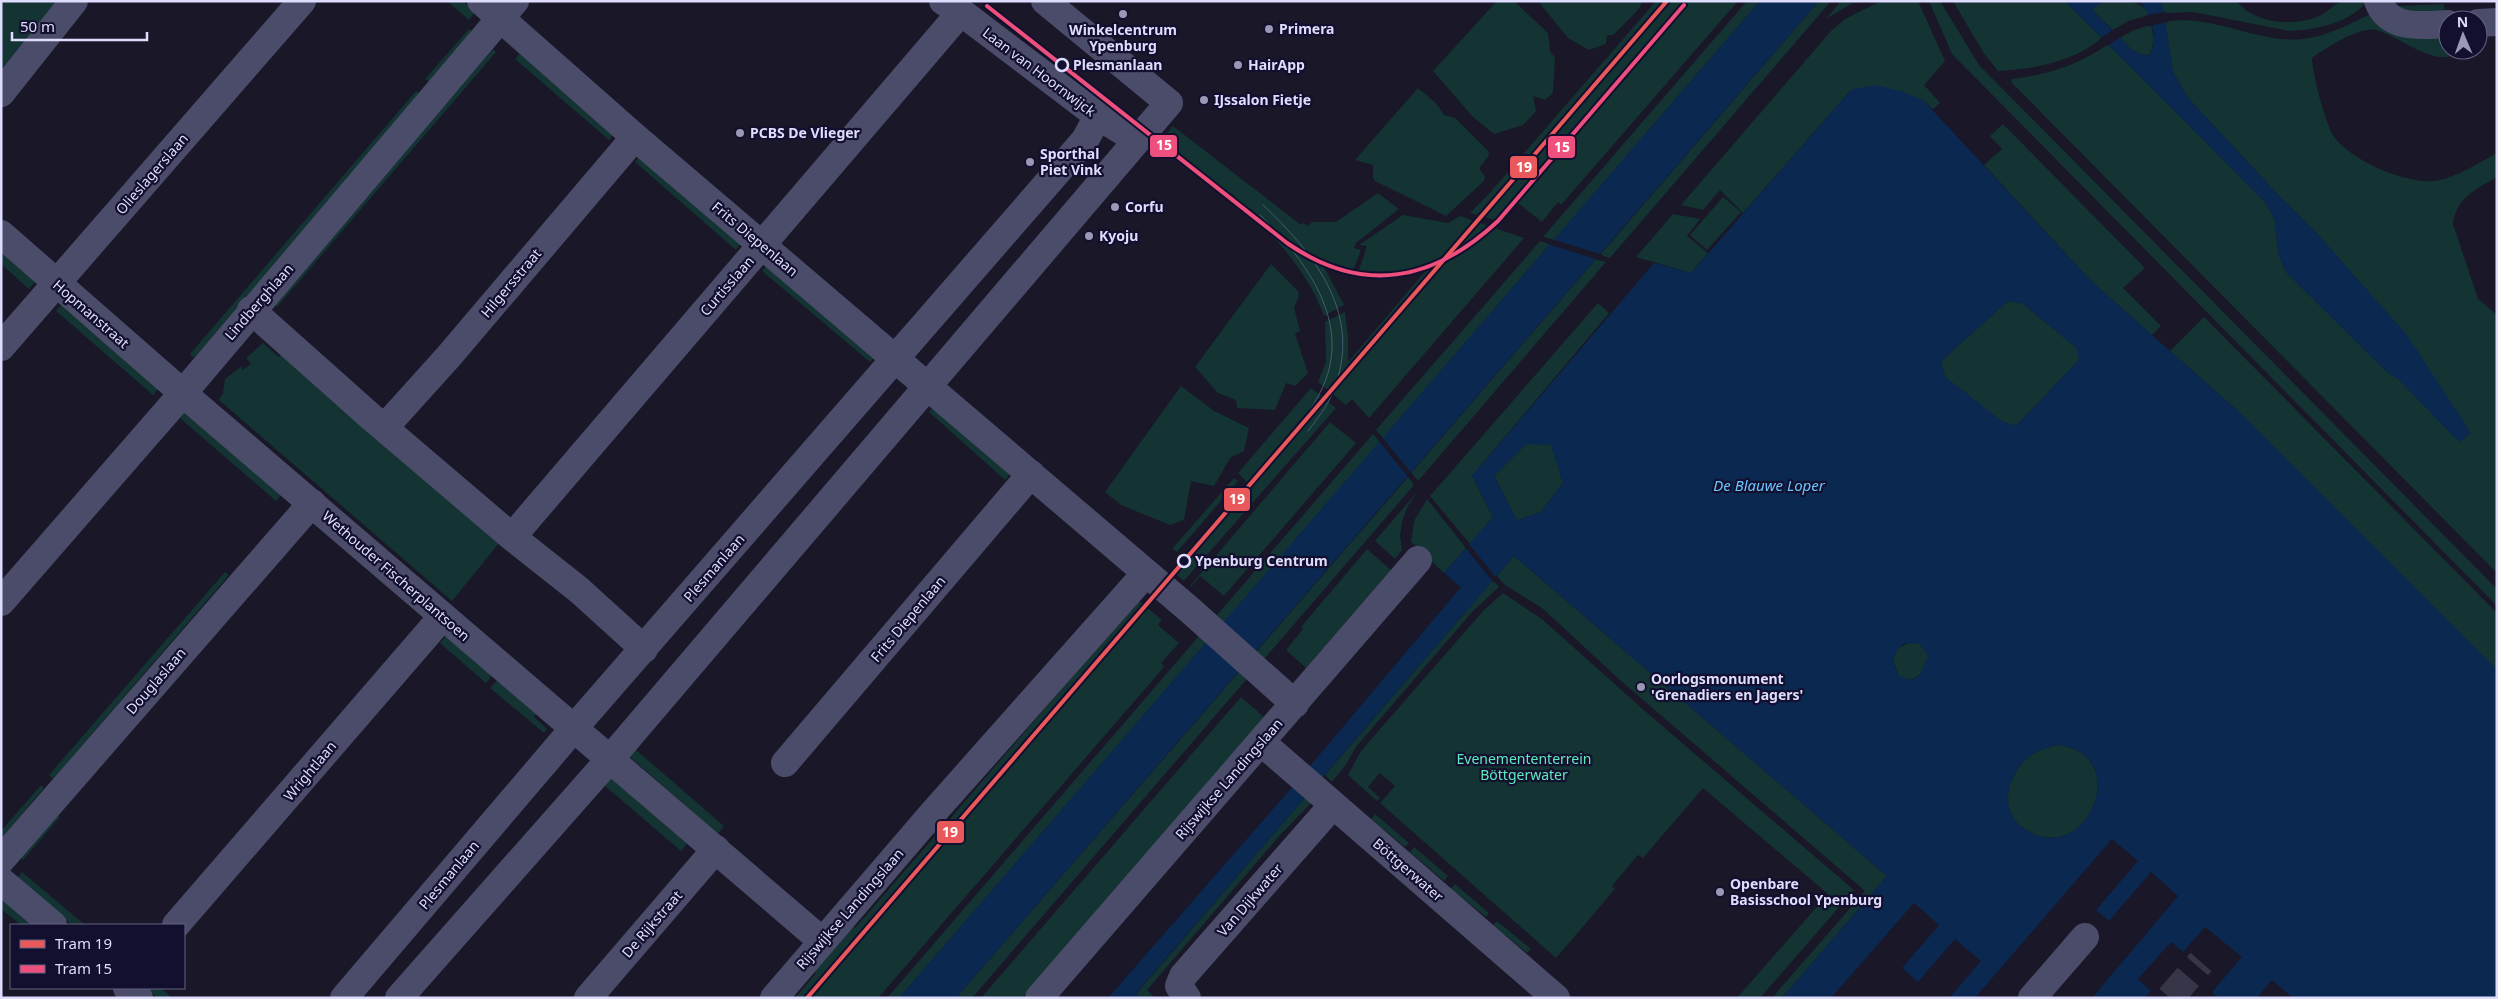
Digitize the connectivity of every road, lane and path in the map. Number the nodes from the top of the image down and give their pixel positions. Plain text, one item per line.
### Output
1 (74, 1) edge
2 (302, 1) edge
3 (1045, 1) edge
4 (2378, 1) edge
5 (499, 7) edge
6 (952, 7) edge
7 (2438, 25) edge
8 (1, 93) edge
9 (1098, 116) junction
10 (635, 136) junction
11 (1086, 140) junction
12 (1137, 140) junction
13 (1116, 166) junction
14 (1, 234) edge
15 (763, 245) junction
16 (56, 283) junction
17 (251, 310) junction
18 (1, 347) edge
19 (897, 358) junction
20 (927, 385) junction
21 (183, 393) junction
22 (385, 427) junction
23 (1031, 474) junction
24 (312, 503) junction
25 (512, 537) junction
26 (1418, 560) dead end
27 (1146, 573) junction
28 (1, 602) edge
29 (443, 616) junction
30 (644, 649) junction
31 (1295, 704) junction
32 (574, 728) junction
33 (1261, 742) junction
34 (610, 759) junction
35 (785, 763) dead end
36 (1325, 798) junction
37 (716, 849) junction
38 (1, 860) edge
39 (1, 882) edge
40 (52, 924) edge
41 (177, 924) edge
42 (2085, 937) dead end
43 (822, 940) junction
44 (128, 989) edge
45 (139, 998) edge
46 (344, 998) edge
47 (399, 998) edge
48 (588, 998) edge
49 (774, 998) edge
50 (1039, 998) edge
51 (1187, 998) edge
52 (1556, 998) edge
53 (2032, 998) edge

1 - 8 street
2 - 16 street, Olieslagerslaan
3 - 12 street
4 - 7 street
5 - 10 street, Frits Diepenlaan
5 - 17 street, Lindberghlaan
6 - 9 street, Laan van Hoornwijck
6 - 15 street, Curtisslaan
9 - 11 street, Plesmanlaan
9 - 12 street, Laan van Hoornwijck
10 - 15 street, Frits Diepenlaan
10 - 22 street, Hilgersstraat
11 - 13 street
11 - 19 street, Plesmanlaan
12 - 13 street
13 - 20 street
14 - 16 street, Hopmanstraat
15 - 19 street, Frits Diepenlaan
15 - 25 street, Curtisslaan
16 - 18 street, Olieslagerslaan
16 - 21 street, Hopmanstraat
17 - 21 street, Lindberghlaan
17 - 22 street
19 - 20 street, Frits Diepenlaan
19 - 30 street, Plesmanlaan
20 - 23 street, Frits Diepenlaan
20 - 34 street
21 - 24 street, Wethouder Fischerplantsoen
21 - 28 street, Lindberghlaan
22 - 25 street
23 - 27 street, Frits Diepenlaan
23 - 35 street, Frits Diepenlaan
24 - 29 street, Wethouder Fischerplantsoen
24 - 38 street, Douglaslaan
25 - 30 street
26 - 31 street, Rijswijkse Landingslaan
27 - 31 street, Frits Diepenlaan
27 - 43 street, Rijswijkse Landingslaan
29 - 32 street, Wethouder Fischerplantsoen
29 - 41 street, Wrightlaan
30 - 32 street, Plesmanlaan
31 - 33 street, Rijswijkse Landingslaan
32 - 34 street, Wethouder Fischerplantsoen
32 - 46 street, Plesmanlaan
33 - 36 street, Böttgerwater
33 - 50 street, Rijswijkse Landingslaan
34 - 37 street
34 - 47 street
36 - 51 street, Van Dijkwater
36 - 52 street, Böttgerwater
37 - 43 street
37 - 48 street, De Rijkstraat
39 - 40 street
42 - 53 street
43 - 49 street, Rijswijkse Landingslaan
44 - 45 street

